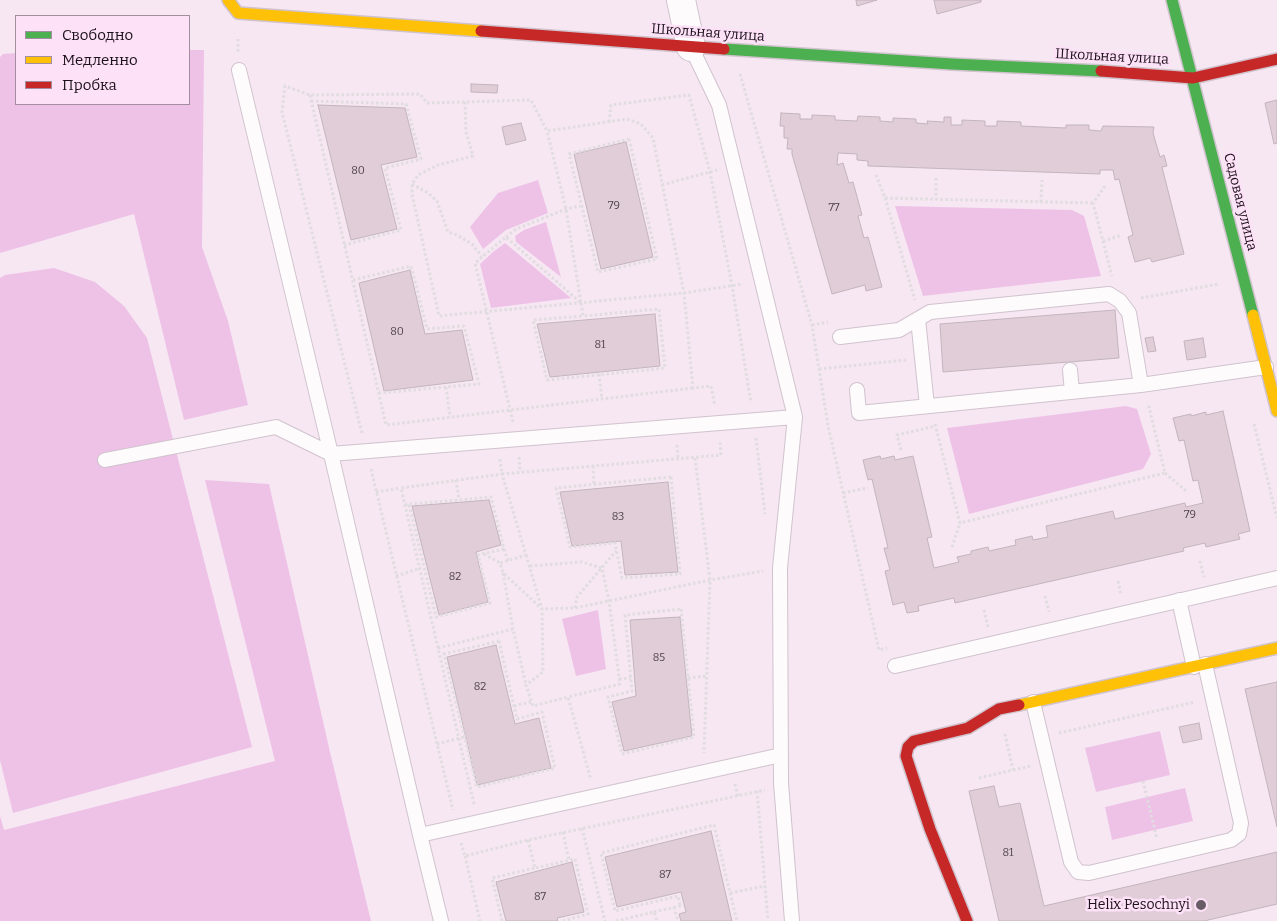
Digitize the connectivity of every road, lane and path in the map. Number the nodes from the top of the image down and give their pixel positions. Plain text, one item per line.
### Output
1 (228, 0) edge
2 (681, 0) edge
3 (1172, 0) edge
4 (238, 13) junction
5 (691, 47) junction
6 (1277, 59) edge
7 (238, 70) joint
8 (749, 75) dead end
9 (1194, 78) junction
10 (310, 95) junction
11 (312, 101) junction
12 (465, 102) junction
13 (547, 131) junction
14 (734, 166) junction
15 (876, 175) dead end
16 (936, 178) dead end
17 (1042, 180) dead end
18 (412, 184) junction
19 (662, 185) junction
20 (1105, 186) dead end
21 (885, 198) junction
22 (936, 199) junction
23 (1041, 202) junction
24 (1093, 203) junction
25 (580, 206) junction
26 (566, 209) junction
27 (1122, 235) dead end
28 (506, 237) junction
29 (1103, 241) junction
30 (344, 245) junction
31 (482, 256) junction
32 (353, 280) junction
33 (762, 280) junction
34 (1244, 280) junction
35 (1114, 285) dead end
36 (684, 294) junction
37 (1135, 299) dead end
38 (916, 302) dead end
39 (582, 303) junction
40 (486, 311) junction
41 (583, 316) junction
42 (918, 319) junction
43 (840, 337) dead end
44 (922, 358) junction
45 (1266, 367) junction
46 (819, 369) junction
47 (1070, 370) dead end
48 (599, 374) junction
49 (1141, 385) junction
50 (446, 387) junction
51 (693, 388) junction
52 (857, 390) dead end
53 (1072, 392) junction
54 (379, 394) junction
55 (1147, 398) dead end
56 (602, 399) junction
57 (927, 406) junction
58 (510, 410) junction
59 (1277, 411) edge
60 (1252, 416) dead end
61 (450, 418) junction
62 (795, 418) junction
63 (935, 420) dead end
64 (718, 424) junction
65 (936, 426) junction
66 (518, 440) junction
67 (498, 441) junction
68 (901, 450) dead end
69 (366, 452) junction
70 (331, 454) junction
71 (695, 458) junction
72 (105, 460) dead end
73 (593, 466) junction
74 (502, 474) junction
75 (1165, 474) junction
76 (456, 480) junction
77 (594, 485) junction
78 (401, 488) junction
79 (868, 488) dead end
80 (376, 492) junction
81 (1188, 492) dead end
82 (843, 493) junction
83 (459, 500) junction
84 (407, 505) junction
85 (1277, 518) edge
86 (960, 523) junction
87 (952, 547) dead end
88 (504, 549) junction
89 (617, 551) junction
90 (484, 554) junction
91 (526, 555) junction
92 (508, 561) junction
93 (500, 563) junction
94 (530, 566) junction
95 (422, 568) junction
96 (602, 568) junction
97 (780, 568) junction
98 (503, 573) junction
99 (396, 576) junction
100 (1277, 578) edge
101 (710, 580) junction
102 (1179, 600) junction
103 (609, 601) junction
104 (575, 608) junction
105 (542, 609) junction
106 (1058, 611) dead end
107 (1040, 615) dead end
108 (996, 624) dead end
109 (987, 626) dead end
110 (513, 629) junction
111 (438, 648) junction
112 (888, 648) dead end
113 (1277, 648) edge
114 (1199, 665) junction
115 (894, 666) dead end
116 (707, 676) junction
117 (631, 678) junction
118 (688, 678) junction
119 (619, 679) junction
120 (526, 685) junction
121 (568, 697) junction
122 (1212, 698) junction
123 (531, 702) junction
124 (1033, 702) junction
125 (514, 706) junction
126 (999, 709) junction
127 (464, 737) junction
128 (1042, 737) junction
129 (459, 738) junction
130 (437, 744) junction
131 (781, 755) junction
132 (1048, 762) junction
133 (1013, 770) junction
134 (704, 773) junction
135 (979, 778) dead end
136 (600, 779) dead end
137 (1143, 781) dead end
138 (781, 786) junction
139 (757, 792) junction
140 (475, 808) dead end
141 (457, 827) junction
142 (582, 828) junction
143 (563, 832) junction
144 (420, 835) junction
145 (528, 840) junction
146 (464, 856) junction
147 (1160, 856) junction
148 (568, 861) junction
149 (535, 868) junction
150 (765, 886) junction
151 (730, 894) junction
152 (674, 907) junction
153 (654, 912) junction
154 (441, 921) edge
155 (480, 921) edge
156 (502, 921) edge
157 (562, 921) edge
158 (605, 921) edge
159 (616, 921) edge
160 (657, 921) edge
161 (678, 921) edge
162 (737, 921) edge
163 (768, 921) edge
164 (792, 921) edge
165 (967, 921) edge

1 - 4 street
2 - 5 street
3 - 9 street, Садовая улица
4 - 5 street, Школьная улица
4 - 7 path
5 - 9 street, Школьная улица
5 - 14 lane
6 - 9 street, Школьная улица
7 - 70 lane
8 - 46 path
9 - 34 street, Садовая улица
10 - 11 path
10 - 12 path
10 - 69 path
11 - 30 path
11 - 30 path
12 - 13 path
12 - 18 path
13 - 19 path
13 - 26 path
14 - 19 path
14 - 33 lane
15 - 21 path
16 - 22 path
17 - 23 path
18 - 31 path
18 - 40 path
19 - 36 path
20 - 24 path
21 - 22 path
21 - 38 path
22 - 23 path
23 - 24 path
24 - 29 path
25 - 25 path
25 - 26 path
26 - 28 path
26 - 39 path
27 - 29 path
28 - 31 path
28 - 39 path
29 - 35 path
30 - 32 path
31 - 40 path
32 - 50 path
32 - 54 path
33 - 36 path
33 - 62 lane
34 - 37 path
34 - 45 street, Садовая улица
36 - 39 path
36 - 51 path
39 - 40 path
39 - 41 path
40 - 58 path
41 - 48 path
41 - 48 path
42 - 43 lane
42 - 44 lane
42 - 49 lane
44 - 46 path
44 - 57 lane
45 - 49 lane
45 - 59 street, Садовая улица
46 - 82 path
47 - 53 lane
48 - 56 path
49 - 53 lane
50 - 54 path
50 - 61 path
51 - 56 path
51 - 64 path
52 - 57 lane
53 - 57 lane
54 - 61 path
55 - 75 path
56 - 58 path
58 - 61 path
58 - 66 path
60 - 85 path
62 - 64 lane
62 - 97 lane
63 - 65 path
64 - 66 lane
64 - 71 path
65 - 68 path
65 - 86 path
66 - 67 lane
67 - 69 lane
67 - 74 path
69 - 70 lane
69 - 80 path
70 - 72 lane
70 - 144 lane
71 - 73 path
71 - 101 path
73 - 74 path
73 - 77 path
74 - 76 path
74 - 91 path
75 - 81 path
75 - 86 path
76 - 78 path
76 - 83 path
77 - 89 path
77 - 89 path
78 - 80 path
78 - 84 path
79 - 82 path
80 - 99 path
82 - 112 path
83 - 84 path
83 - 88 path
84 - 95 path
86 - 87 path
88 - 90 path
88 - 92 path
89 - 96 path
90 - 93 path
90 - 95 path
91 - 92 path
91 - 94 path
92 - 93 path
93 - 98 path
94 - 96 path
94 - 105 path
95 - 99 path
95 - 111 path
96 - 103 path
96 - 104 path
97 - 101 path
97 - 131 lane
98 - 105 path
98 - 110 path
99 - 130 path
100 - 102 lane
101 - 103 path
101 - 116 path
102 - 114 lane
102 - 115 lane
103 - 104 path
103 - 119 path
104 - 105 path
105 - 120 path
106 - 107 path
108 - 109 path
110 - 111 path
110 - 120 path
111 - 129 path
113 - 114 street
114 - 122 lane
114 - 124 street
116 - 118 path
116 - 134 path
117 - 118 path
117 - 118 path
117 - 119 path
119 - 121 path
120 - 123 path
121 - 123 path
121 - 136 path
122 - 128 path
122 - 147 lane
123 - 125 path
124 - 126 street
124 - 128 lane
125 - 127 path
125 - 127 path
126 - 133 path
126 - 165 street
127 - 129 path
128 - 132 lane
129 - 130 path
129 - 140 path
130 - 141 path
131 - 134 lane
131 - 138 lane
132 - 133 path
132 - 147 lane
133 - 135 path
134 - 141 lane
137 - 147 path
138 - 139 path
138 - 164 lane
139 - 142 path
139 - 150 path
141 - 144 lane
141 - 146 path
142 - 143 path
142 - 158 path
143 - 145 path
143 - 148 path
144 - 154 lane
145 - 146 path
145 - 149 path
146 - 155 path
148 - 149 path
148 - 157 path
149 - 156 path
150 - 151 path
150 - 163 path
151 - 152 path
151 - 162 path
152 - 153 path
152 - 161 path
153 - 159 path
153 - 160 path

